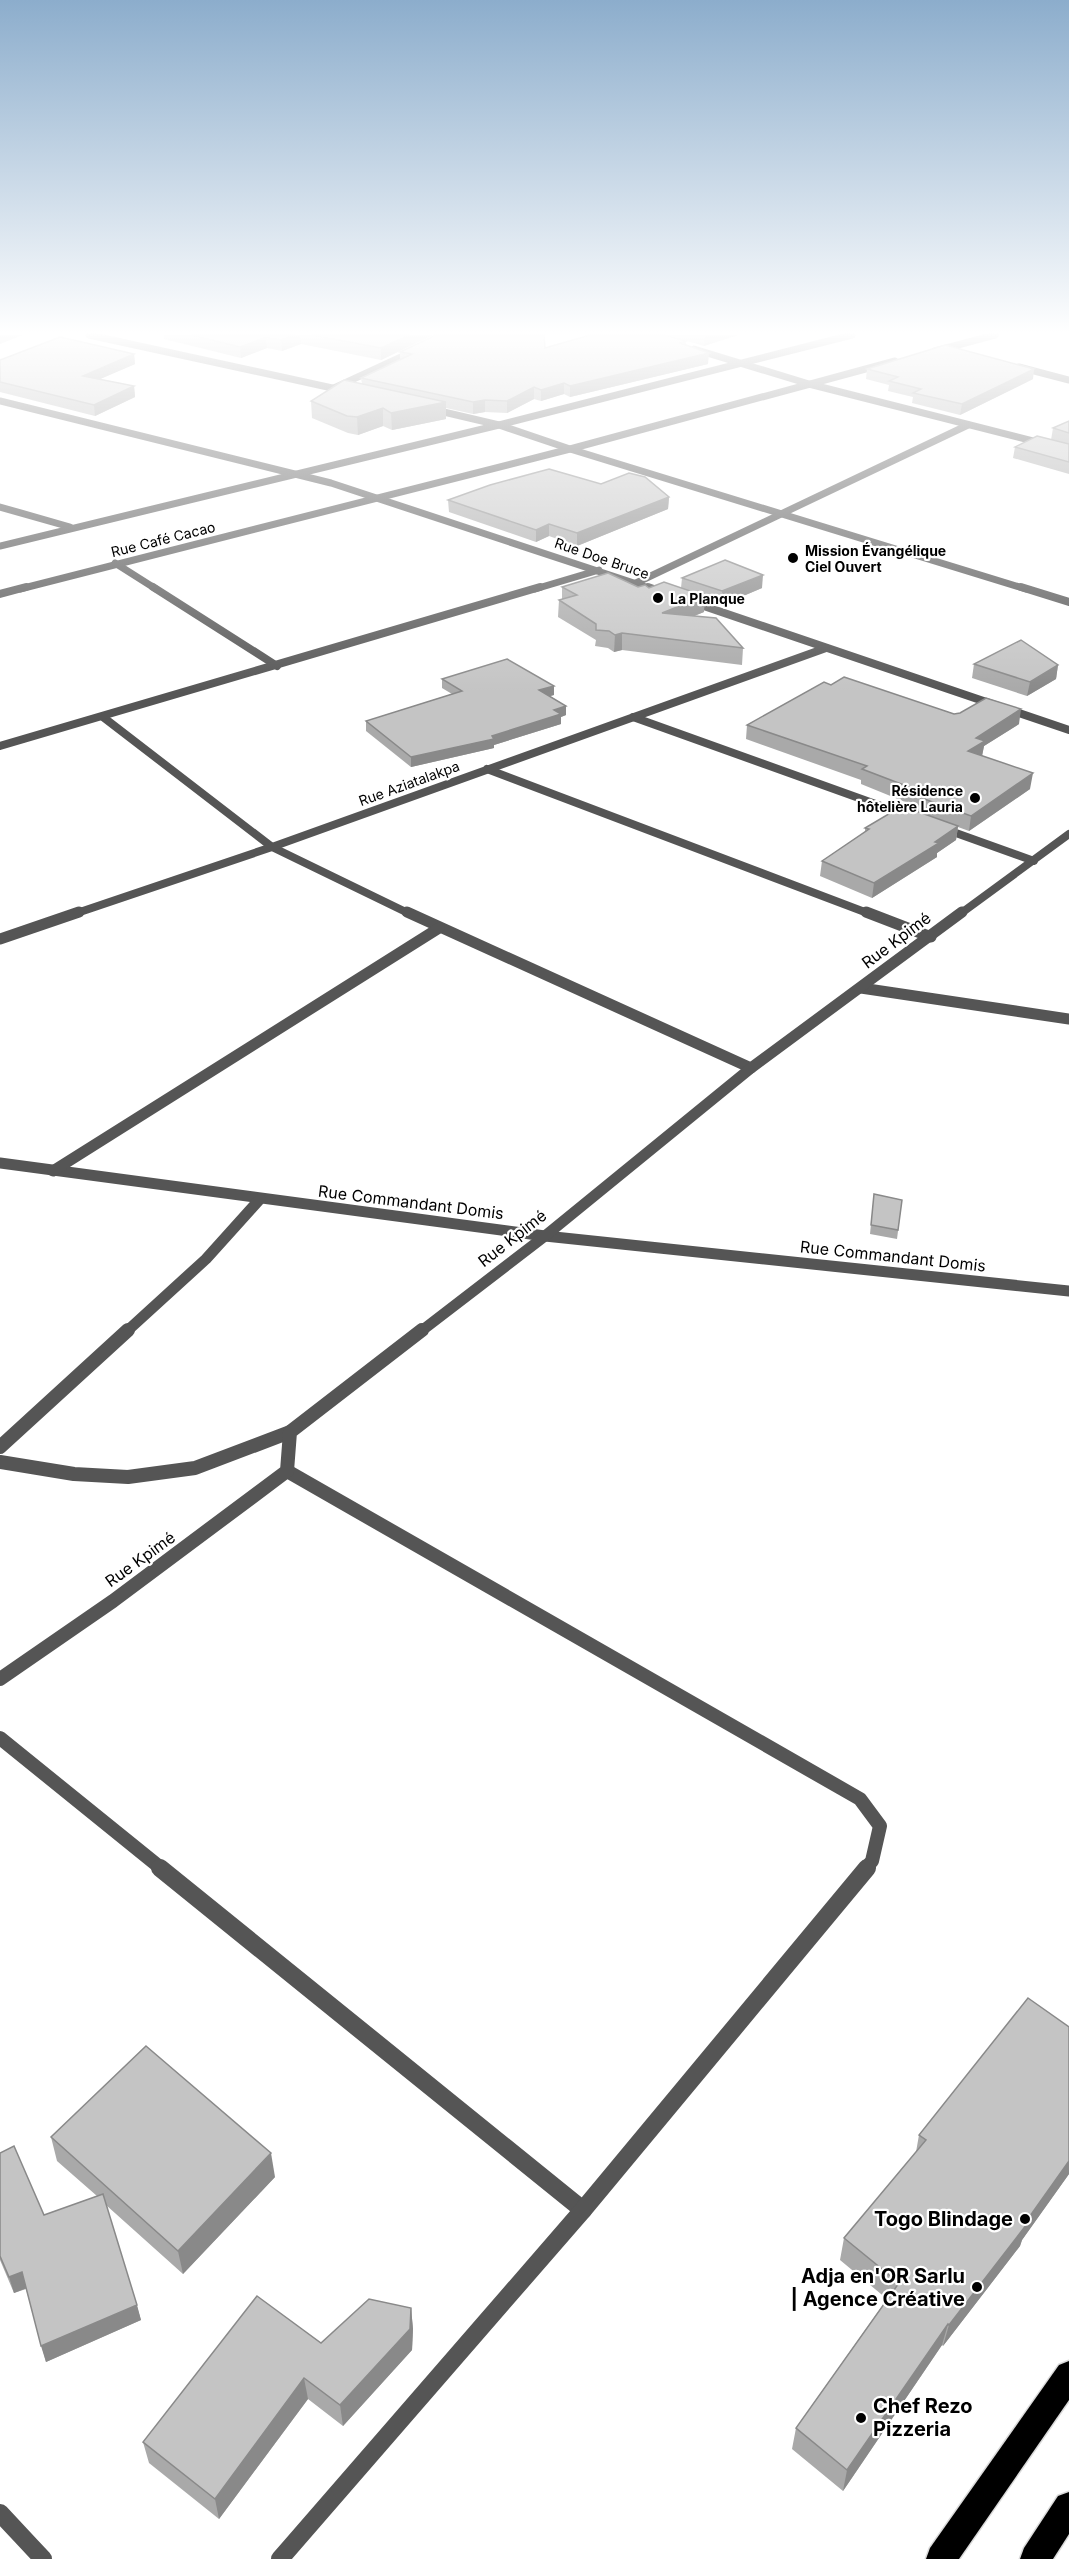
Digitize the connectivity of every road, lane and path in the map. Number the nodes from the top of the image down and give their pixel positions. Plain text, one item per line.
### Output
1 (220, 454) edge
2 (374, 454) edge
3 (548, 454) edge
4 (588, 454) edge
5 (906, 454) edge
6 (295, 473) junction
7 (377, 497) junction
8 (0, 507) edge
9 (784, 513) junction
10 (71, 527) junction
11 (0, 546) edge
12 (116, 563) junction
13 (599, 570) junction
14 (636, 583) junction
15 (0, 594) edge
16 (670, 595) edge
17 (681, 598) edge
18 (1069, 602) edge
19 (826, 648) junction
20 (278, 666) junction
21 (103, 717) junction
22 (633, 717) junction
23 (1069, 730) edge
24 (0, 746) edge
25 (487, 769) junction
26 (922, 821) edge
27 (933, 825) edge
28 (1069, 834) edge
29 (272, 847) junction
30 (1034, 861) junction
31 (439, 928) junction
32 (930, 937) junction
33 (0, 939) edge
34 (861, 988) junction
35 (1069, 1019) edge
36 (751, 1068) junction
37 (0, 1163) edge
38 (53, 1171) junction
39 (260, 1199) junction
40 (545, 1236) junction
41 (1069, 1291) edge
42 (290, 1432) junction
43 (0, 1446) edge
44 (0, 1462) edge
45 (287, 1472) junction
46 (0, 1679) edge
47 (0, 1738) edge
48 (583, 2210) junction
49 (1069, 2375) edge
50 (1069, 2507) edge
51 (0, 2513) edge
52 (43, 2559) edge
53 (280, 2559) edge
54 (940, 2559) edge
55 (1035, 2559) edge

1 - 6 street, Rue Doe Bruce
2 - 6 street
3 - 7 street, Rue Café Cacao
4 - 9 street
5 - 9 street
6 - 7 street, Rue Doe Bruce
6 - 10 street
7 - 12 street, Rue Café Cacao
7 - 13 street, Rue Doe Bruce
8 - 10 street
9 - 14 street
9 - 18 street
10 - 11 street
12 - 15 street, Rue Café Cacao
12 - 20 street
13 - 14 street, Rue Doe Bruce
13 - 20 street
14 - 16 street, Rue Doe Bruce
17 - 19 street
19 - 22 street, Rue Aziatalakpa
19 - 23 street
20 - 21 street
21 - 24 street
21 - 29 street
22 - 25 street, Rue Aziatalakpa
22 - 26 street
25 - 29 street, Rue Aziatalakpa
25 - 32 street
27 - 30 street
28 - 30 street, Rue Kpimé
29 - 31 street
29 - 33 street, Rue Aziatalakpa
30 - 32 street, Rue Kpimé
31 - 36 street
31 - 38 street
32 - 34 street, Rue Kpimé
34 - 35 street
34 - 36 street, Rue Kpimé
36 - 40 street, Rue Kpimé
37 - 38 street, Rue Commandant Domis
38 - 39 street, Rue Commandant Domis
39 - 40 street, Rue Commandant Domis
39 - 43 street
40 - 41 street, Rue Commandant Domis
40 - 42 street, Rue Kpimé
42 - 44 street, Rue Kpimé
42 - 45 street
45 - 46 street, Rue Kpimé
45 - 48 street
47 - 48 street
48 - 53 street
49 - 54 highway
50 - 55 highway
51 - 52 street

